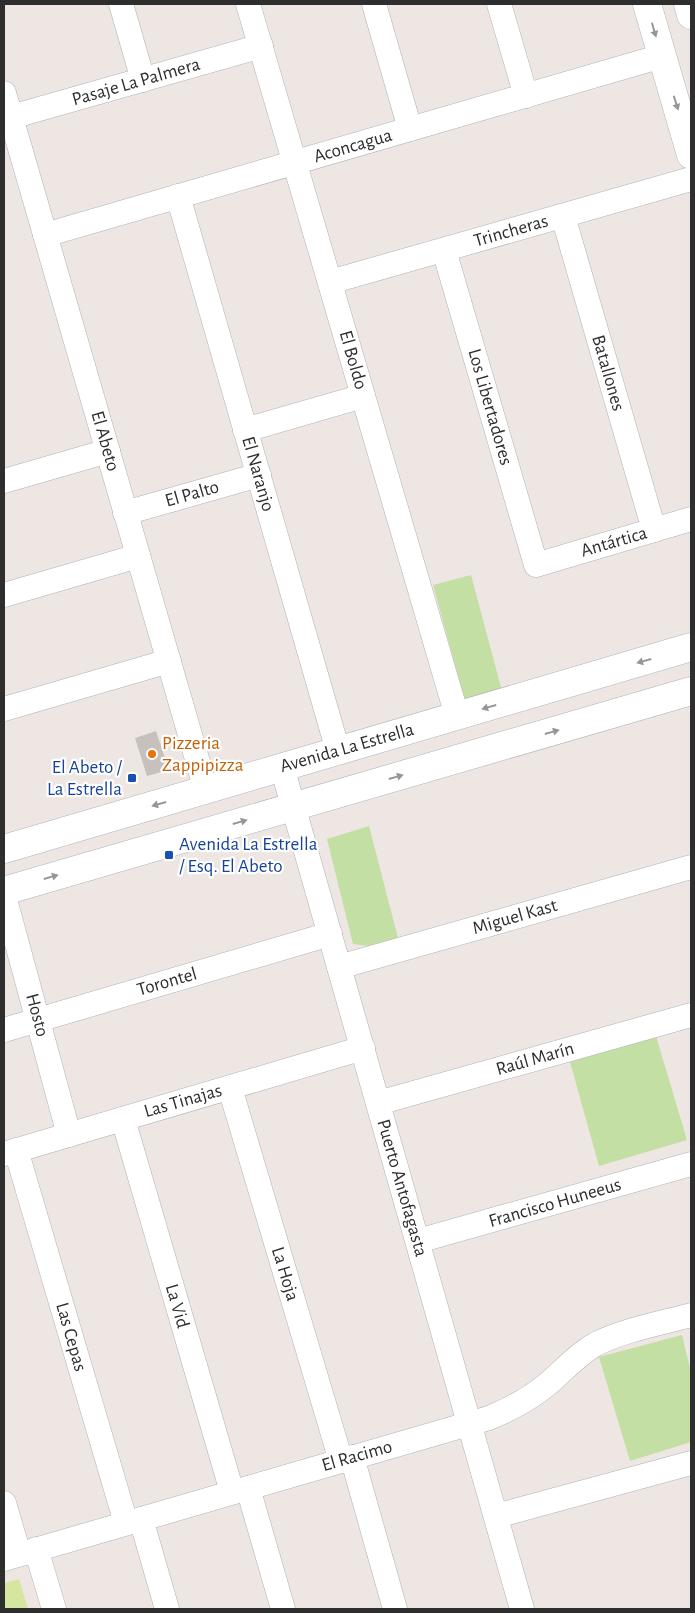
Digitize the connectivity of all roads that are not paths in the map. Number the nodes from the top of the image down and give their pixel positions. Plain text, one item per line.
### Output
1 (121, 4) edge
2 (248, 4) edge
3 (374, 4) edge
4 (500, 4) edge
5 (647, 4) edge
6 (688, 4) edge
7 (691, 15) edge
8 (261, 46) junction
9 (662, 56) junction
10 (143, 80) junction
11 (4, 93) edge
12 (526, 96) junction
13 (410, 129) junction
14 (11, 133) edge
15 (691, 155) edge
16 (295, 162) junction
17 (691, 179) edge
18 (178, 196) junction
19 (563, 216) junction
20 (45, 235) junction
21 (444, 250) junction
22 (330, 282) junction
23 (363, 396) junction
24 (245, 430) junction
25 (108, 451) junction
26 (258, 475) junction
27 (4, 481) edge
28 (125, 512) junction
29 (691, 519) edge
30 (654, 530) junction
31 (138, 556) junction
32 (536, 565) joint
33 (4, 595) edge
34 (691, 647) edge
35 (169, 661) junction
36 (691, 691) edge
37 (4, 709) edge
38 (457, 716) junction
39 (338, 751) junction
40 (282, 767) junction
41 (206, 790) junction
42 (294, 806) junction
43 (4, 849) edge
44 (691, 867) edge
45 (4, 891) edge
46 (4, 896) edge
47 (330, 934) junction
48 (339, 967) junction
49 (691, 1015) edge
50 (38, 1020) junction
51 (4, 1030) edge
52 (363, 1048) junction
53 (230, 1088) junction
54 (378, 1103) junction
55 (123, 1119) junction
56 (69, 1135) junction
57 (10, 1152) edge
58 (691, 1164) edge
59 (418, 1241) junction
60 (691, 1315) edge
61 (469, 1423) junction
62 (346, 1459) junction
63 (691, 1463) edge
64 (240, 1490) junction
65 (4, 1503) edge
66 (496, 1516) junction
67 (134, 1521) junction
68 (20, 1554) edge
69 (54, 1609) edge
70 (167, 1609) edge
71 (283, 1609) edge
72 (395, 1609) edge
73 (522, 1609) edge

1 - 10 street
2 - 8 street, El Boldo
3 - 13 street
4 - 12 street
5 -> 9 main road
6 - 7 main road
8 - 10 street, Pasaje La Palmera
8 - 16 street, El Boldo
9 - 12 street, Aconcagua
9 -> 15 main road
10 - 14 street, Pasaje La Palmera
11 - 14 street, El Abeto
12 - 13 street, Aconcagua
13 - 16 street, Aconcagua
14 - 20 street, El Abeto
16 - 18 street, Aconcagua
16 - 22 street, El Boldo
17 - 19 street, Trincheras
18 - 20 street, Aconcagua
18 - 24 street, El Naranjo
19 - 21 street, Trincheras
19 - 30 street, Batallones
20 - 25 street, El Abeto
21 - 22 street, Trincheras
21 - 32 street, Los Libertadores
22 - 23 street, El Boldo
23 - 24 street
23 - 38 street, El Boldo
24 - 26 street, El Naranjo
25 - 27 street
25 - 28 street, El Abeto
26 - 28 street, El Palto
26 - 39 street, El Naranjo
28 - 31 street, El Abeto
29 - 30 street, Antártica
30 - 32 street, Antártica
31 - 33 street
31 - 35 street, El Abeto
34 -> 38 main road, Avenida La Estrella
35 - 37 street
35 - 41 street, El Abeto
42 -> 36 main road
38 - 39 main road, Avenida La Estrella
39 - 40 main road, Avenida La Estrella
40 - 41 main road, Avenida La Estrella
40 - 42 street, Puerto Antofagasta
41 -> 43 main road, Avenida La Estrella
45 -> 42 main road
42 - 47 street, Puerto Antofagasta
44 - 48 street, Miguel Kast
46 - 50 street, Hosto
47 - 48 street, Puerto Antofagasta
47 - 50 street, Torontel
48 - 52 street, Puerto Antofagasta
49 - 54 street, Raúl Marín
50 - 51 street, Torontel
50 - 56 street, Hosto
52 - 53 street, Las Tinajas
52 - 54 street, Puerto Antofagasta
53 - 55 street, Las Tinajas
53 - 62 street, La Hoja
54 - 59 street, Puerto Antofagasta
55 - 56 street, Las Tinajas
55 - 64 street, La Vid
56 - 57 street, Las Tinajas
57 - 67 street, Las Cepas
58 - 59 street, Francisco Huneeus
59 - 61 street, Puerto Antofagasta
60 - 61 street, El Racimo
61 - 62 street, El Racimo
61 - 66 street, Puerto Antofagasta
62 - 64 street, El Racimo
62 - 72 street, La Hoja
63 - 66 street
64 - 67 street, El Racimo
64 - 71 street, La Vid
65 - 68 street
66 - 73 street, Puerto Antofagasta
67 - 68 street, El Racimo
67 - 70 street, Las Cepas
68 - 69 street

